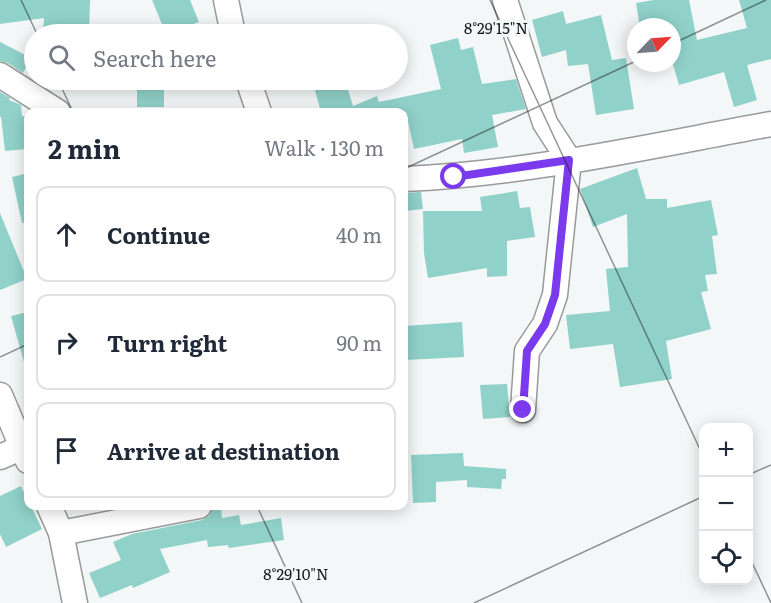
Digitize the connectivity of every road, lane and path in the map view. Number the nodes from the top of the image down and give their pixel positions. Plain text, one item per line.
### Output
1 (226, 0) edge
2 (505, 0) edge
3 (231, 24) edge
4 (0, 75) edge
5 (251, 90) edge
6 (49, 108) edge
7 (258, 108) edge
8 (771, 124) edge
9 (569, 160) junction
10 (408, 178) edge
11 (0, 395) edge
12 (523, 410) dead end
13 (24, 449) edge
14 (24, 454) edge
15 (0, 458) edge
16 (50, 510) edge
17 (179, 510) edge
18 (61, 533) junction
19 (75, 603) edge

1 - 3 street
2 - 9 street
4 - 6 street
5 - 7 street
8 - 9 street
9 - 10 street
9 - 12 street
11 - 13 street
14 - 15 street
16 - 18 street
17 - 18 street
18 - 19 street

